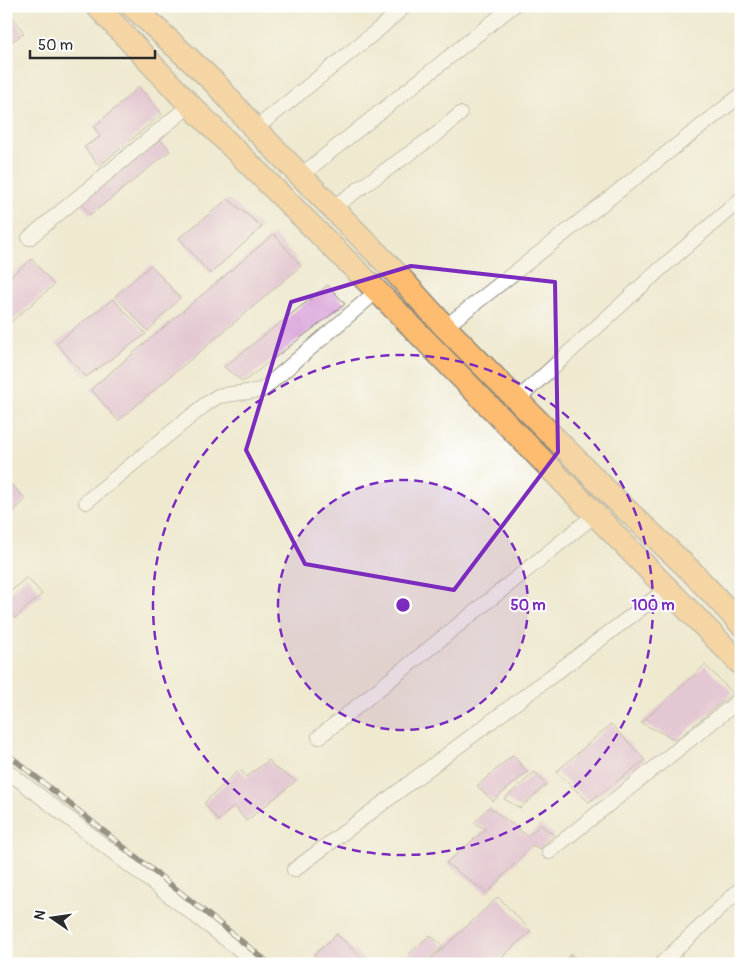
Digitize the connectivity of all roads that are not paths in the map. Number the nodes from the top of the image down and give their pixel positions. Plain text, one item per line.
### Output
1 (97, 6) edge
2 (132, 6) edge
3 (405, 6) edge
4 (513, 6) edge
5 (741, 95) edge
6 (190, 105) junction
7 (460, 114) dead end
8 (255, 129) junction
9 (300, 176) junction
10 (741, 200) edge
11 (332, 208) junction
12 (29, 238) dead end
13 (377, 291) junction
14 (445, 327) junction
15 (517, 400) junction
16 (86, 502) dead end
17 (596, 514) junction
18 (668, 589) junction
19 (741, 624) edge
20 (741, 664) edge
21 (741, 699) edge
22 (319, 737) dead end
23 (6, 770) edge
24 (549, 852) dead end
25 (294, 870) dead end
26 (741, 888) edge
27 (258, 964) edge
28 (661, 964) edge

1 - 6 main road
2 - 8 main road
3 - 8 street
4 - 9 street
5 - 14 street
6 - 12 street
6 - 13 main road
7 - 11 street
8 - 9 main road
9 - 11 main road
10 - 15 street
11 - 14 main road
13 - 16 street
13 - 17 main road
14 - 15 main road
15 - 19 main road
17 - 18 main road
17 - 22 street
18 - 20 main road
18 - 25 street
21 - 24 street
23 - 27 street
26 - 28 street

